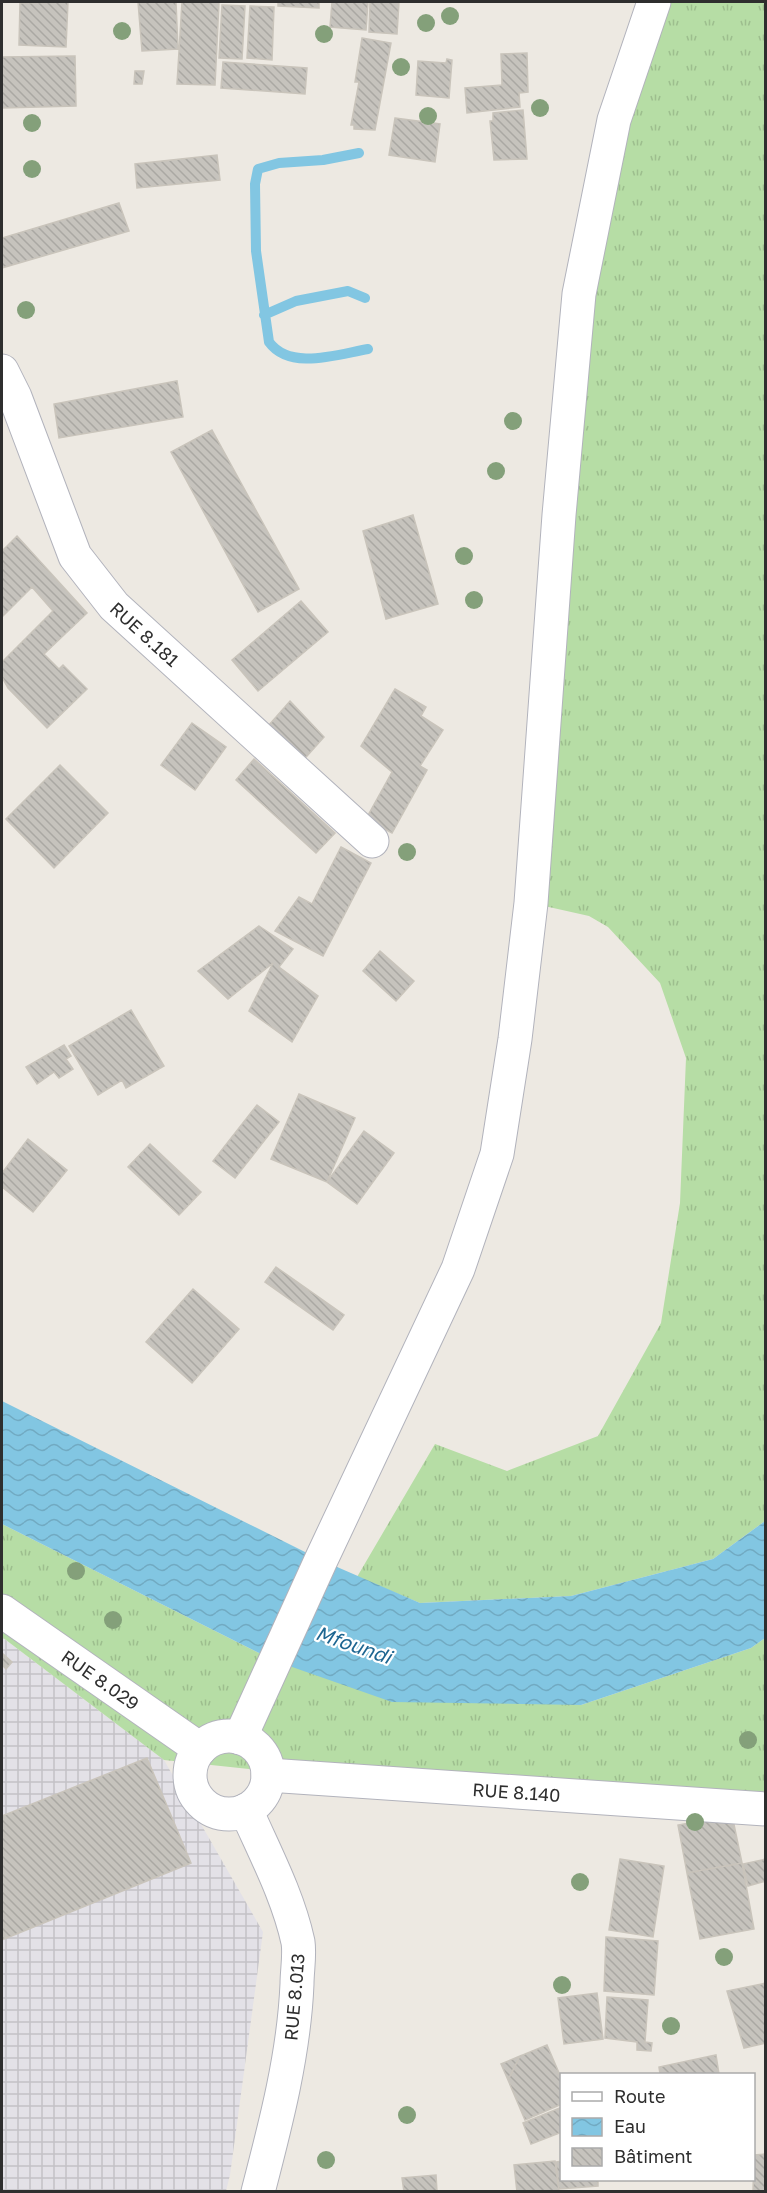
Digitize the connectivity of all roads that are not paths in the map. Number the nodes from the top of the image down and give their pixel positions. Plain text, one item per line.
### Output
1 (654, 2) edge
2 (2, 370) edge
3 (372, 841) dead end
4 (2, 1611) edge
5 (240, 1738) junction
6 (200, 1749) junction
7 (268, 1775) junction
8 (765, 1809) edge
9 (246, 1810) junction
10 (258, 2192) edge

1 - 5 main road
2 - 3 main road, RUE 8.181
4 - 6 main road, RUE 8.029
5 - 6 main road
5 - 7 main road
6 - 9 main road
7 - 8 main road, RUE 8.140
7 - 9 main road
9 - 10 main road, RUE 8.013

